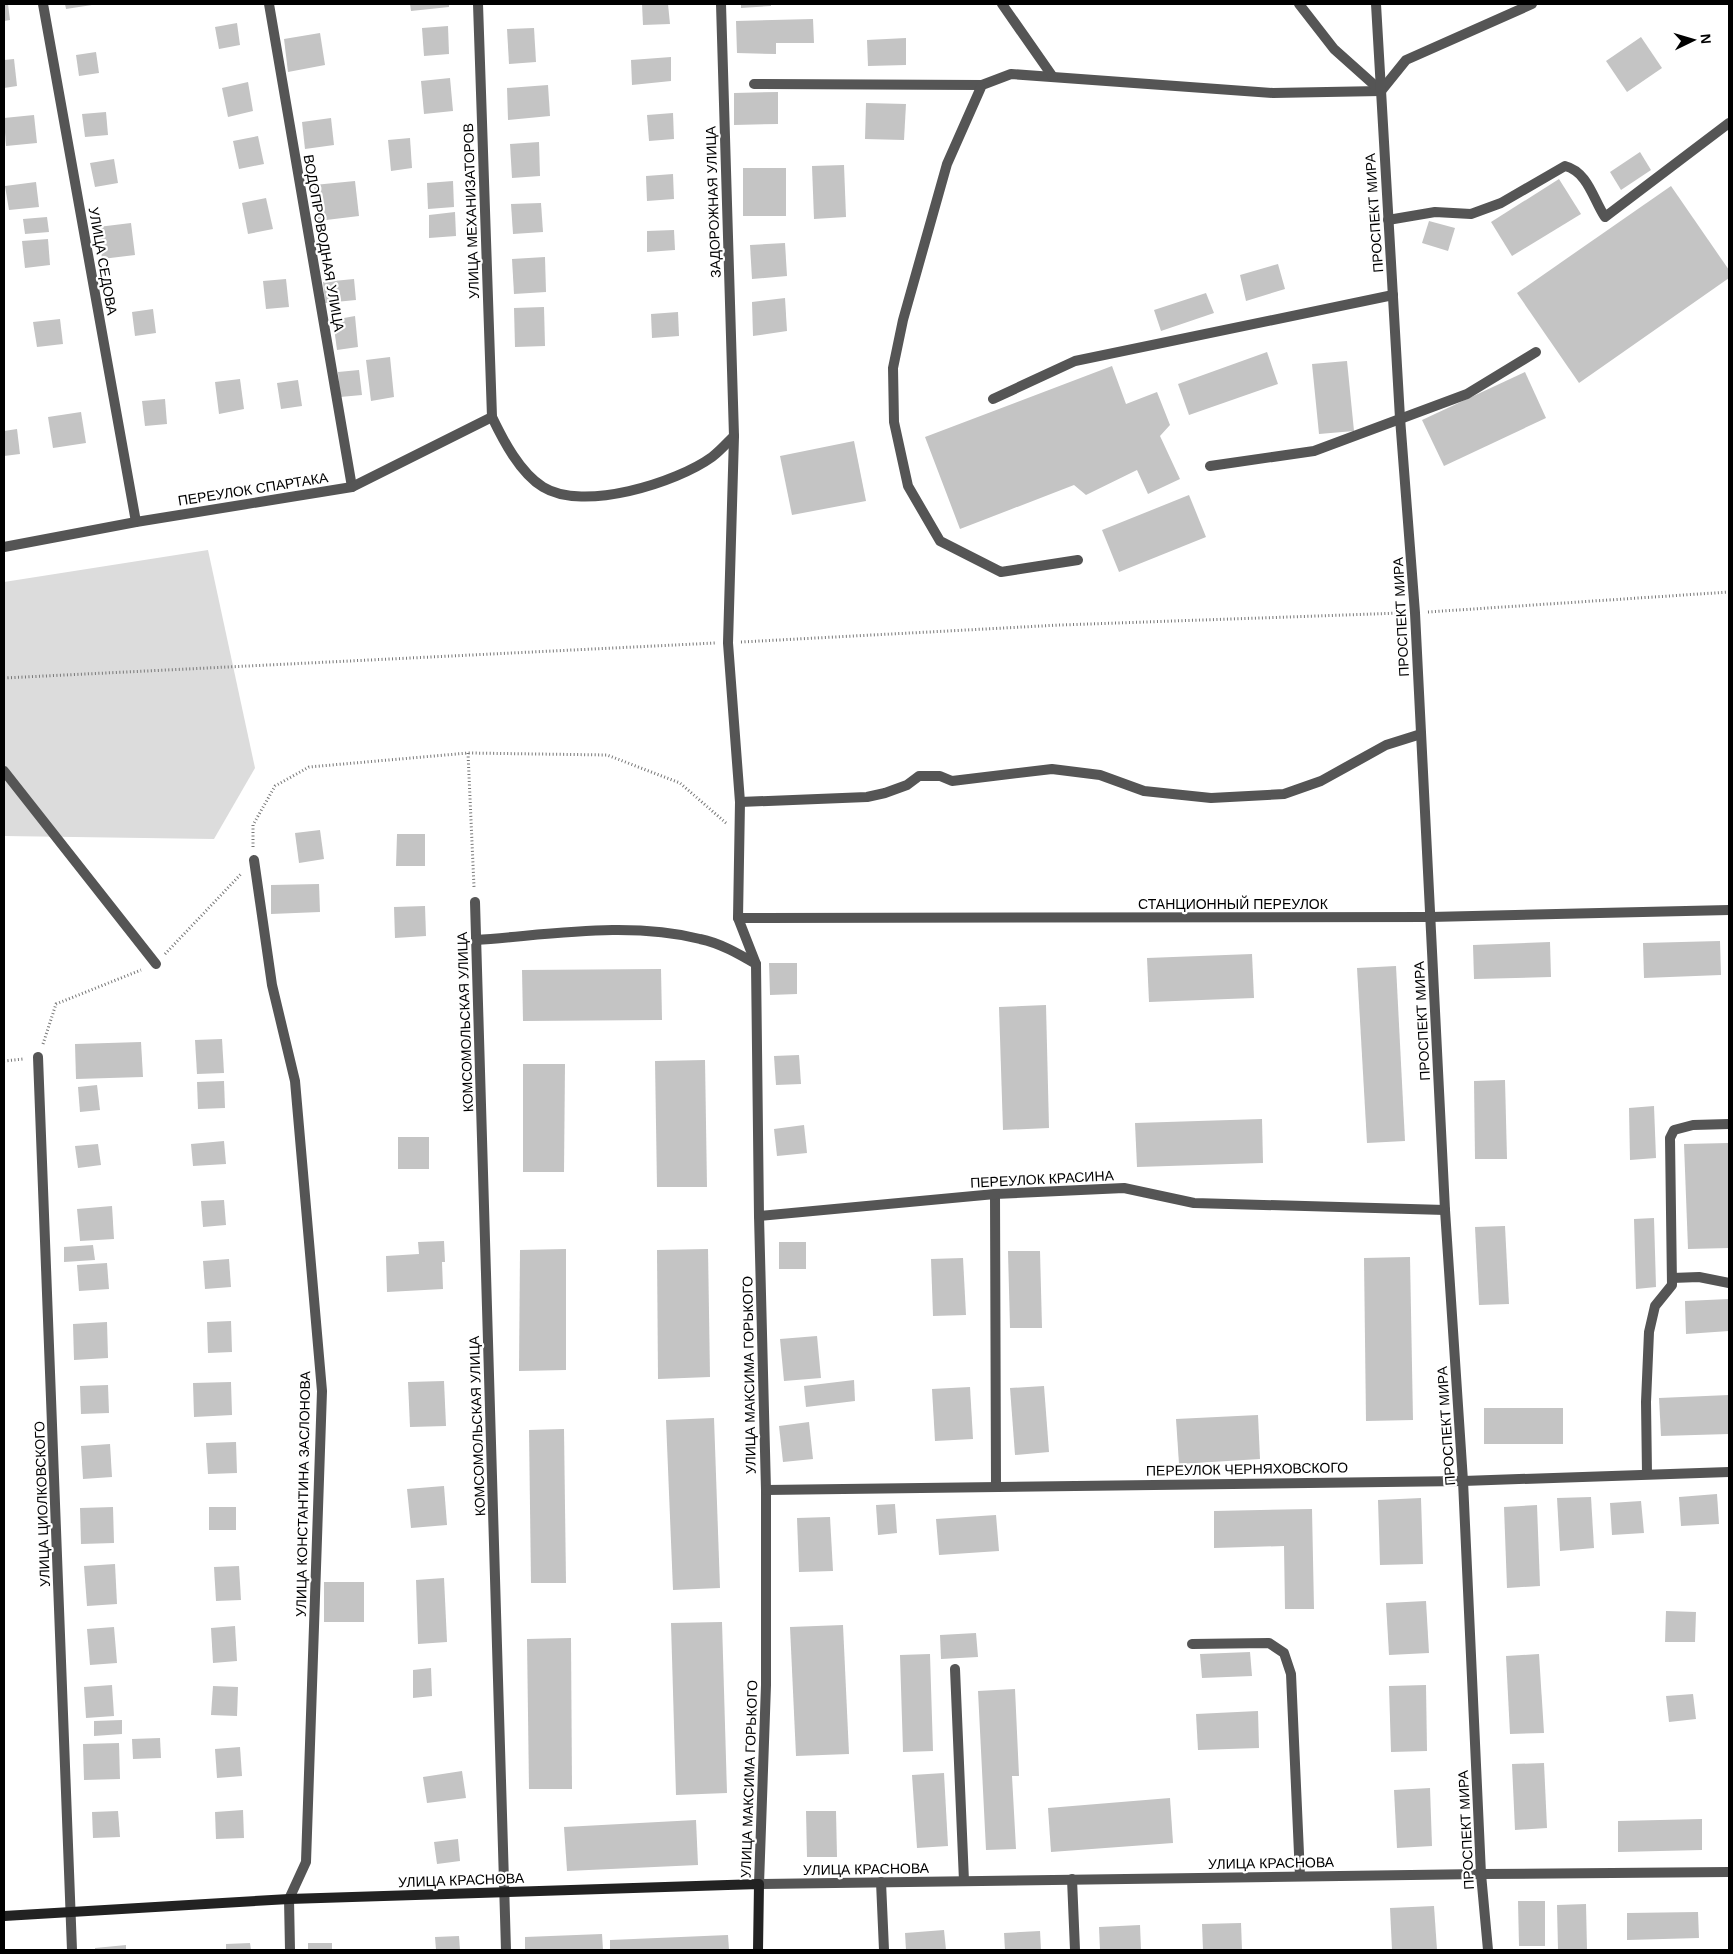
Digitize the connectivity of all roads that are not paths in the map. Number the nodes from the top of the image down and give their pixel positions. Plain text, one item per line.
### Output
1 (43, 4) edge
2 (268, 4) edge
3 (478, 4) edge
4 (721, 4) edge
5 (1002, 4) edge
6 (1299, 4) edge
7 (1376, 4) edge
8 (1532, 4) edge
9 (1053, 77) junction
10 (754, 84) dead end
11 (982, 85) junction
12 (1381, 91) junction
13 (1729, 123) edge
14 (1388, 220) junction
15 (1393, 295) junction
16 (1536, 352) dead end
17 (993, 399) dead end
18 (492, 417) junction
19 (1400, 418) junction
20 (734, 436) junction
21 (1210, 466) dead end
22 (352, 487) junction
23 (136, 522) junction
24 (4, 547) edge
25 (1078, 560) dead end
26 (728, 642) joint
27 (1421, 734) junction
28 (4, 770) edge
29 (740, 802) junction
30 (254, 860) road end
31 (475, 902) road end
32 (1729, 910) edge
33 (1430, 917) junction
34 (738, 918) junction
35 (476, 940) junction
36 (156, 964) road end
37 (756, 964) junction
38 (38, 1057) road end
39 (1729, 1124) edge
40 (995, 1194) junction
41 (1445, 1210) junction
42 (759, 1216) junction
43 (1672, 1278) junction
44 (1729, 1284) edge
45 (1729, 1472) edge
46 (1648, 1474) junction
47 (1463, 1481) junction
48 (996, 1486) junction
49 (766, 1490) junction
50 (1192, 1644) dead end
51 (955, 1669) dead end
52 (1729, 1872) edge
53 (1481, 1874) junction
54 (1300, 1876) junction
55 (1072, 1879) junction
56 (964, 1881) junction
57 (881, 1882) junction
58 (759, 1884) junction
59 (505, 1893) junction
60 (289, 1899) junction
61 (72, 1911) junction
62 (4, 1916) edge
63 (72, 1950) edge
64 (290, 1950) edge
65 (506, 1950) edge
66 (758, 1950) edge
67 (884, 1950) edge
68 (1075, 1950) edge
69 (1488, 1950) edge

1 - 23 street, УЛИЦА СЕДОВА
2 - 22 street, ВОДОПРОВОДНАЯ УЛИЦА
3 - 18 street, УЛИЦА МЕХАНИЗАТОРОВ
4 - 20 street, ЗАДОРОЖНАЯ УЛИЦА
5 - 9 street
6 - 12 street
7 - 12 street, ПРОСПЕКТ МИРА
8 - 12 street
9 - 11 street
9 - 12 street
10 - 11 street
11 - 25 street
12 - 14 street, ПРОСПЕКТ МИРА
13 - 14 street
14 - 15 street, ПРОСПЕКТ МИРА
15 - 17 street
15 - 19 street, ПРОСПЕКТ МИРА
16 - 19 street
18 - 20 street
18 - 22 street, ПЕРЕУЛОК СПАРТАКА
19 - 21 street
19 - 27 street, ПРОСПЕКТ МИРА
20 - 26 street, ЗАДОРОЖНАЯ УЛИЦА
22 - 23 street, ПЕРЕУЛОК СПАРТАКА
23 - 24 street, ПЕРЕУЛОК СПАРТАКА
26 - 29 street, УЛИЦА МАКСИМА ГОРЬКОГО
27 - 29 street
27 - 33 street, ПРОСПЕКТ МИРА
28 - 36 street
29 - 34 street, УЛИЦА МАКСИМА ГОРЬКОГО
30 - 60 street, УЛИЦА КОНСТАНТИНА ЗАСЛОНОВА
31 - 35 street, КОМСОМОЛЬСКАЯ УЛИЦА
32 - 33 street, СТАНЦИОННЫЙ ПЕРЕУЛОК
33 - 34 street, СТАНЦИОННЫЙ ПЕРЕУЛОК
33 - 41 street, ПРОСПЕКТ МИРА
34 - 37 street, УЛИЦА МАКСИМА ГОРЬКОГО
35 - 37 street
35 - 59 street, КОМСОМОЛЬСКАЯ УЛИЦА
37 - 42 street, УЛИЦА МАКСИМА ГОРЬКОГО
38 - 61 street, УЛИЦА ЦИОЛКОВСКОГО
39 - 43 street
40 - 41 street, ПЕРЕУЛОК КРАСИНА
40 - 42 street, ПЕРЕУЛОК КРАСИНА
40 - 48 street
41 - 47 street, ПРОСПЕКТ МИРА
42 - 49 street, УЛИЦА МАКСИМА ГОРЬКОГО
43 - 44 street
43 - 46 street
45 - 46 street, ПЕРЕУЛОК ЧЕРНЯХОВСКОГО
46 - 47 street, ПЕРЕУЛОК ЧЕРНЯХОВСКОГО
47 - 48 street, ПЕРЕУЛОК ЧЕРНЯХОВСКОГО
47 - 53 street, ПРОСПЕКТ МИРА
48 - 49 street, ПЕРЕУЛОК ЧЕРНЯХОВСКОГО
49 - 58 street, УЛИЦА МАКСИМА ГОРЬКОГО
50 - 54 street
51 - 56 street
52 - 53 street, УЛИЦА КРАСНОВА
53 - 54 street, УЛИЦА КРАСНОВА
53 - 69 street, ПРОСПЕКТ МИРА
54 - 55 street, УЛИЦА КРАСНОВА
55 - 56 street, УЛИЦА КРАСНОВА
55 - 68 street
56 - 57 street, УЛИЦА КРАСНОВА
57 - 58 street, УЛИЦА КРАСНОВА
57 - 67 street
58 - 59 main road, УЛИЦА КРАСНОВА
58 - 66 main road, УЛИЦА МАКСИМА ГОРЬКОГО
59 - 60 main road, УЛИЦА КРАСНОВА
59 - 65 street, КОМСОМОЛЬСКАЯ УЛИЦА
60 - 61 main road, УЛИЦА КРАСНОВА
60 - 64 street, УЛИЦА КОНСТАНТИНА ЗАСЛОНОВА
61 - 62 main road, УЛИЦА КРАСНОВА
61 - 63 street, УЛИЦА ЦИОЛКОВСКОГО

